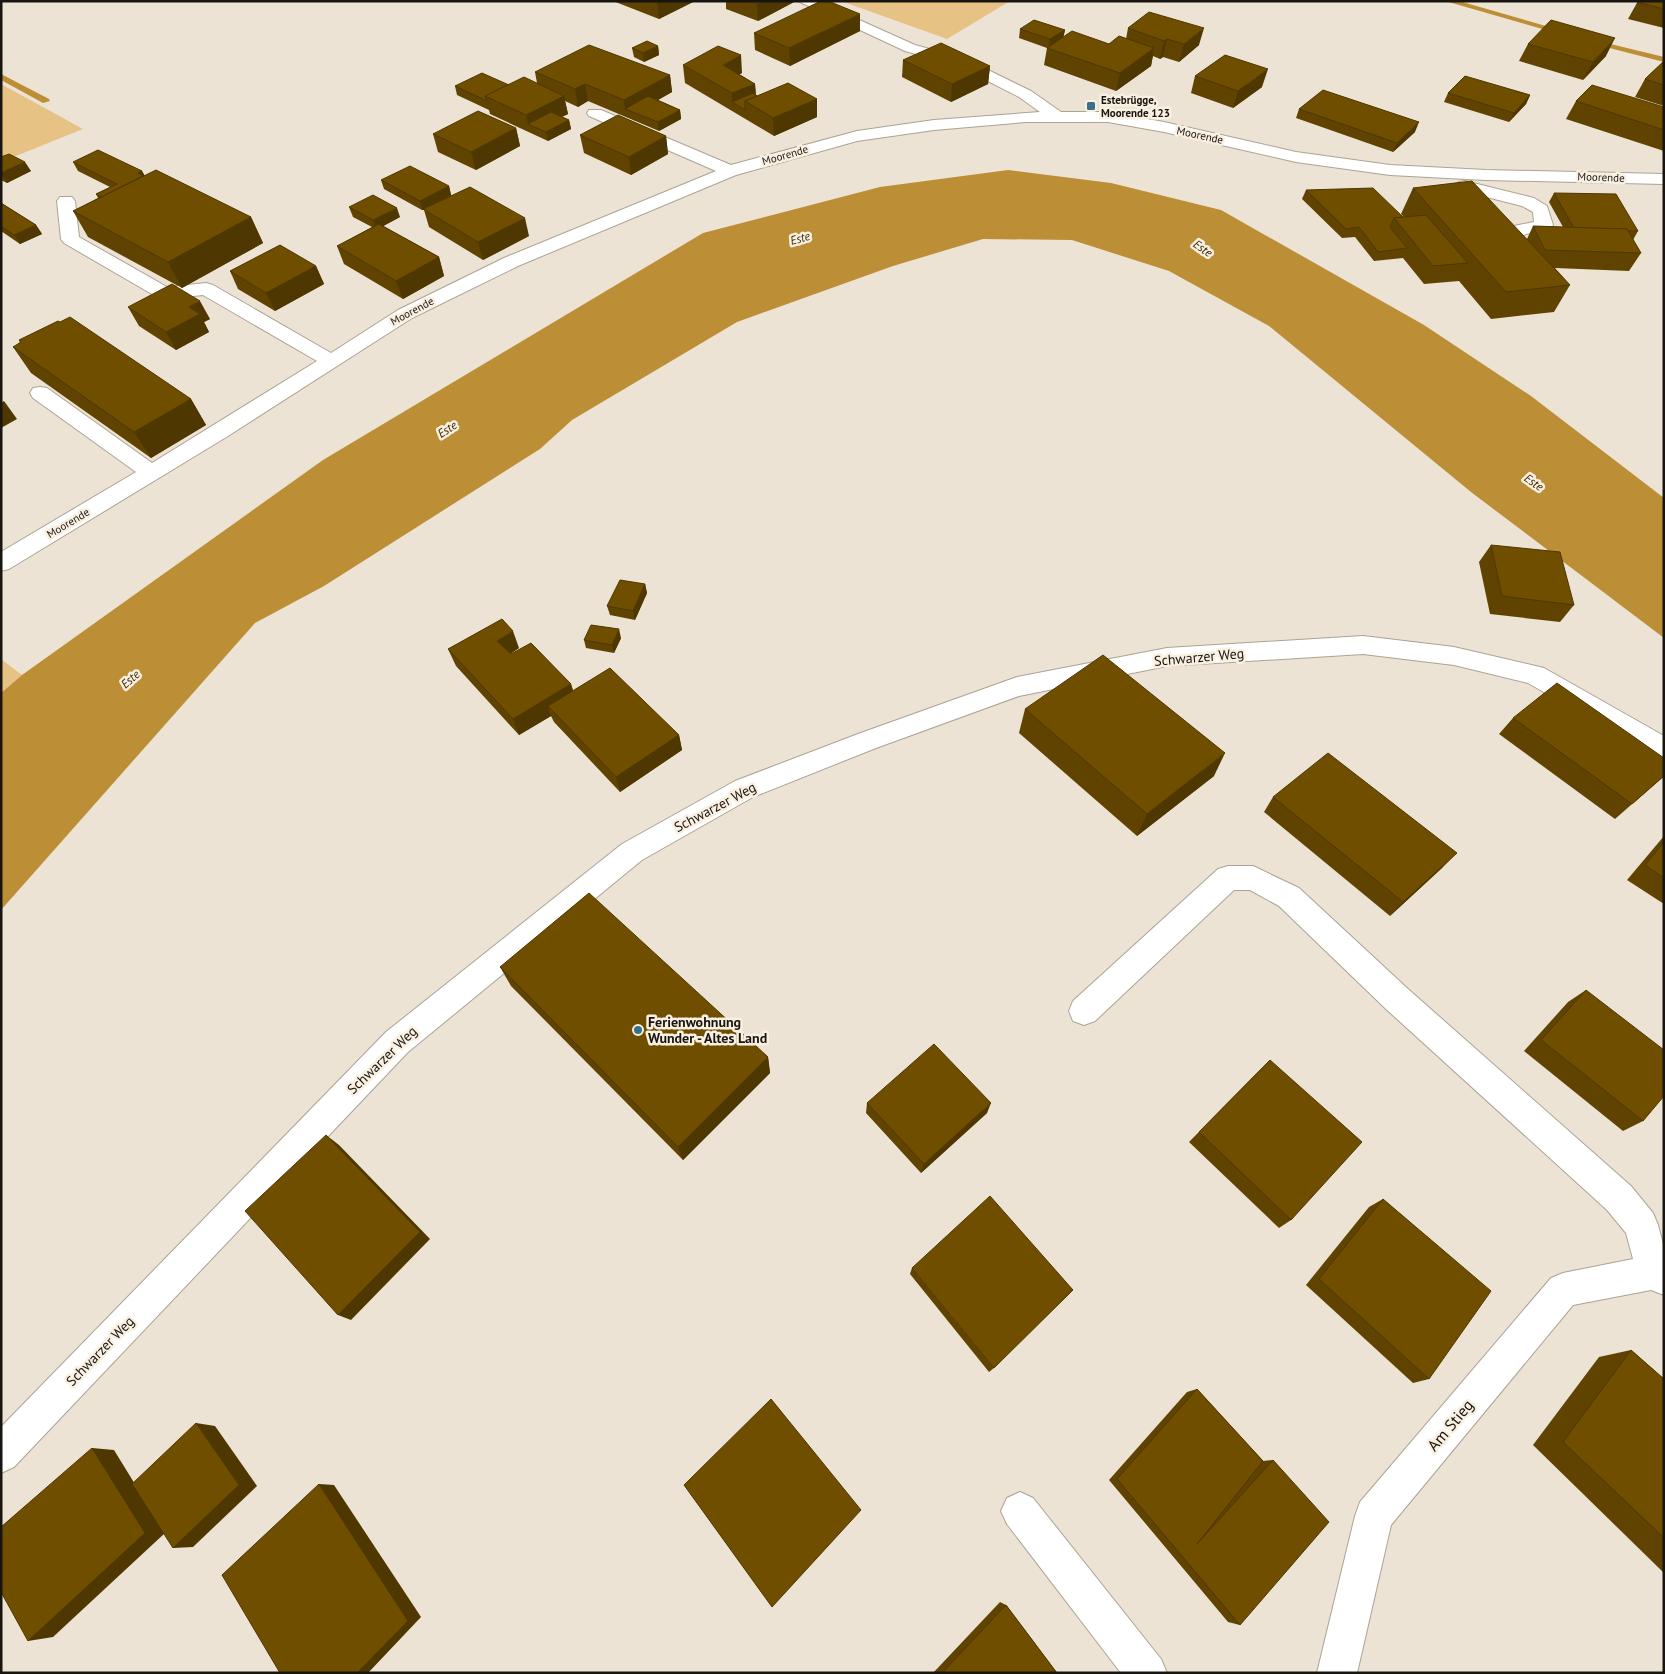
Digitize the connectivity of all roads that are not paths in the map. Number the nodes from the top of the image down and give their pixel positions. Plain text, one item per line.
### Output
1 (805, 1) edge
2 (595, 113) edge
3 (1056, 116) junction
4 (1390, 170) junction
5 (730, 172) junction
6 (1664, 179) edge
7 (66, 201) dead end
8 (1530, 270) edge
9 (329, 360) junction
10 (40, 393) edge
11 (152, 473) junction
12 (1, 563) edge
13 (1664, 749) edge
14 (1084, 1011) dead end
15 (1658, 1275) edge
16 (1, 1454) edge
17 (1020, 1511) dead end
18 (1147, 1673) edge
19 (1337, 1673) edge

1 - 3 street
2 - 5 street
3 - 4 street, Moorende
3 - 5 street, Moorende
4 - 6 street, Moorende
4 - 8 street
5 - 9 street, Moorende
7 - 9 street
9 - 11 street, Moorende
10 - 11 street
11 - 12 street, Moorende
13 - 16 street, Schwarzer Weg
14 - 15 street
15 - 19 street, Am Stieg
17 - 18 street

